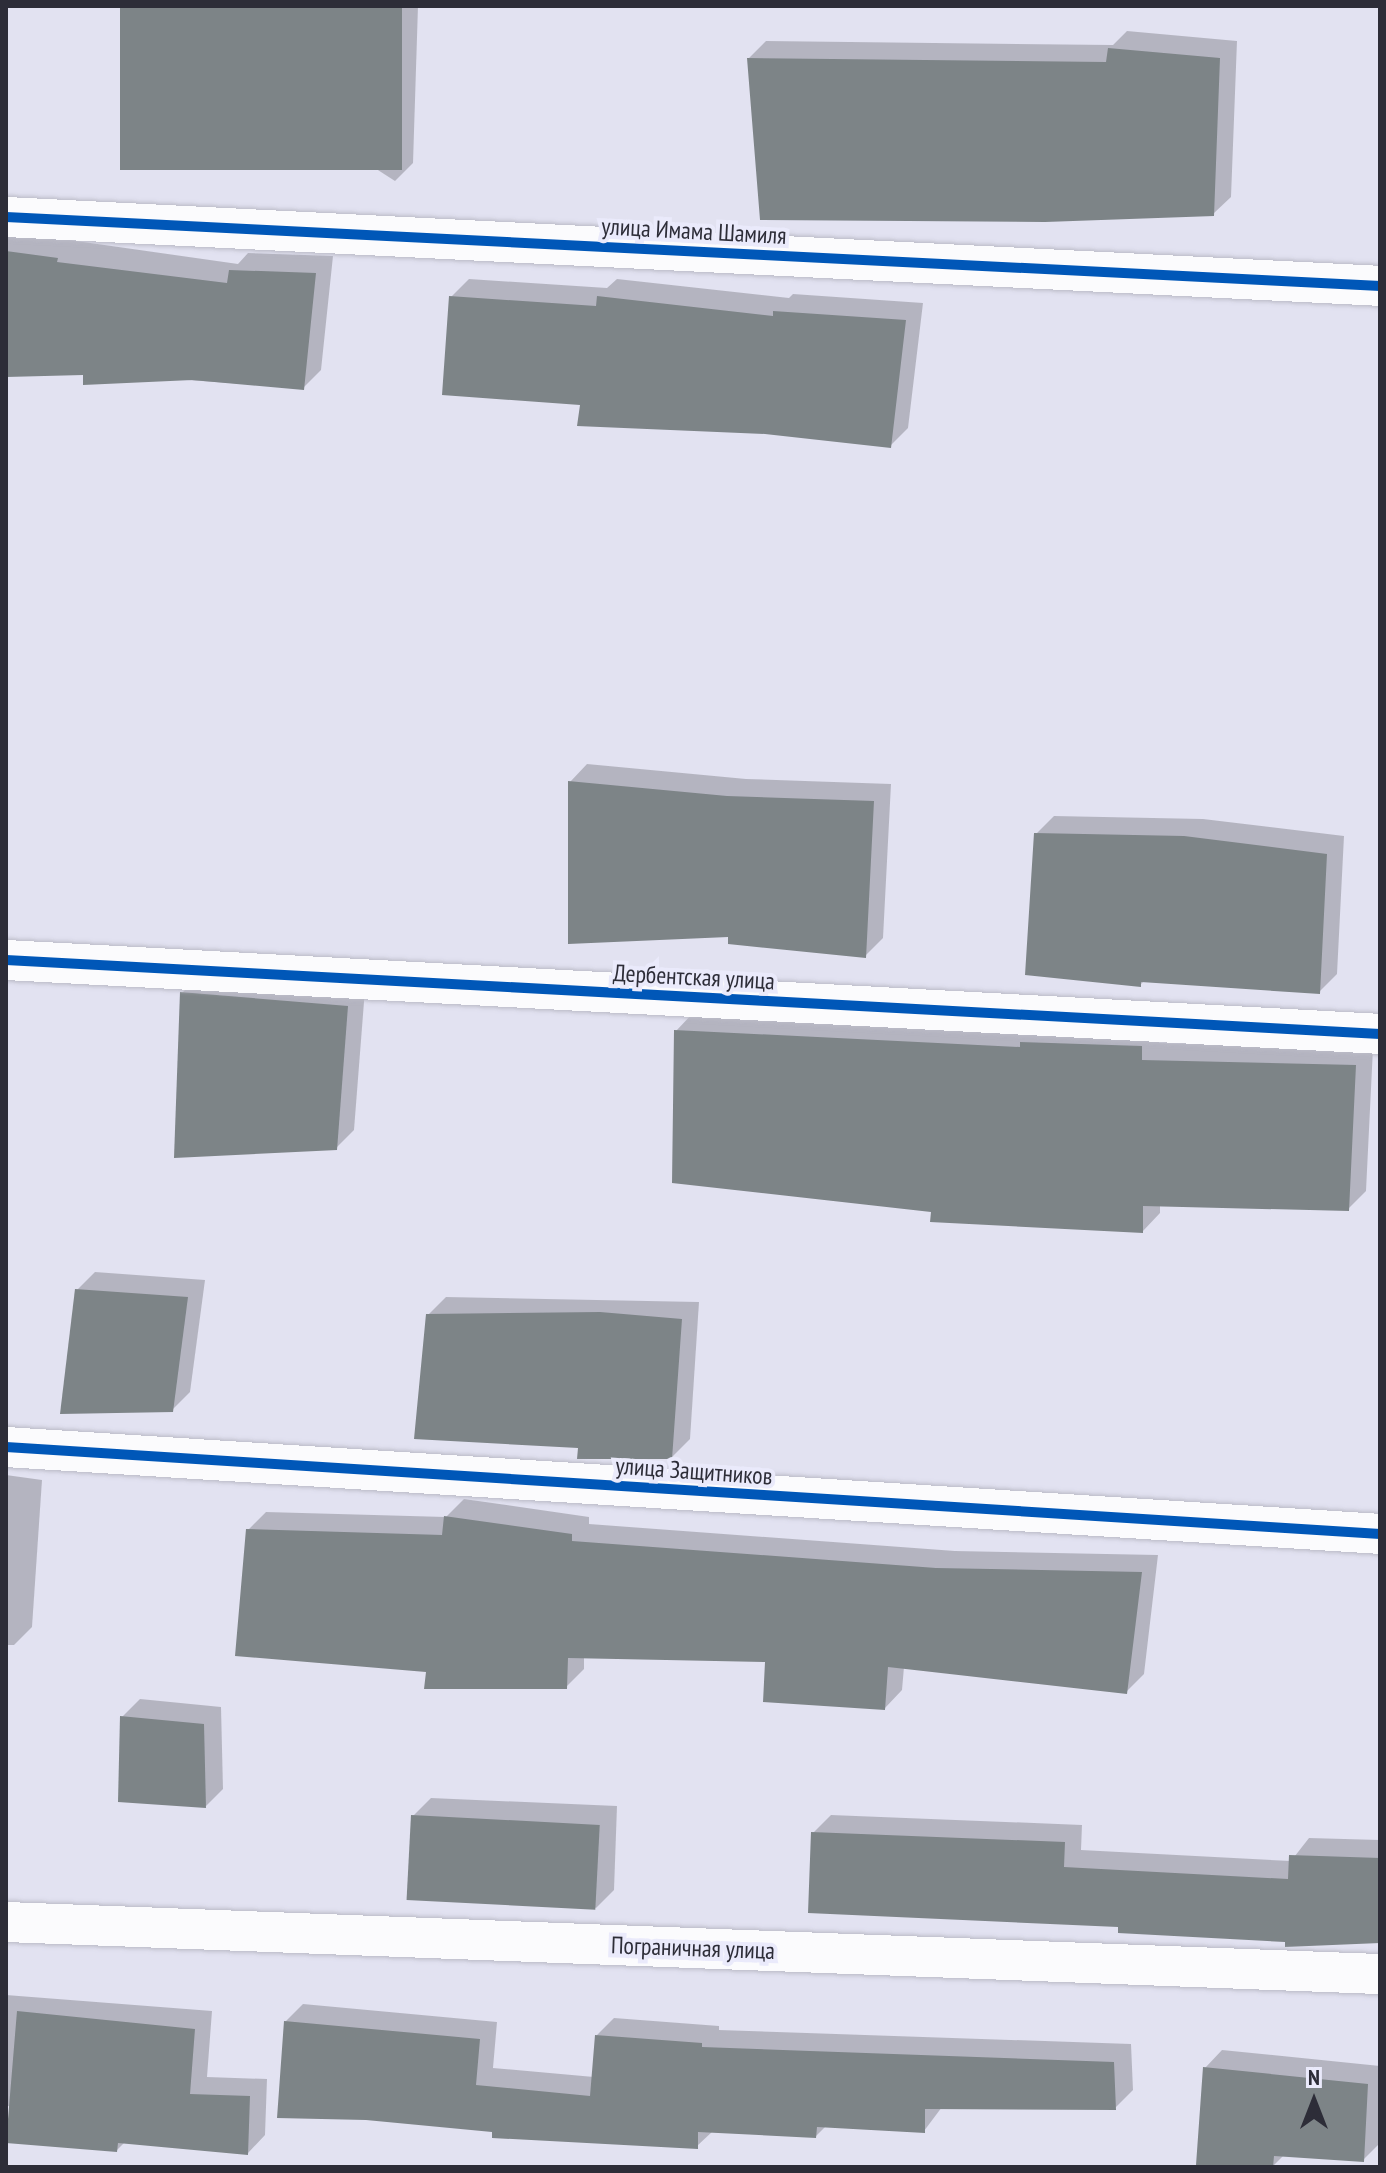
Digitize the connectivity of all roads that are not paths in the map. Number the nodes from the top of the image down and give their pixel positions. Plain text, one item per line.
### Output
1 (6, 217) edge
2 (1380, 286) edge
3 (6, 960) edge
4 (1380, 1034) edge
5 (6, 1447) edge
6 (1380, 1534) edge
7 (6, 1922) edge
8 (1380, 1974) edge

1 - 2 street, улица Имама Шамиля
3 - 4 street, Дербентская улица
5 - 6 street, улица Защитников
7 - 8 street, Пограничная улица

